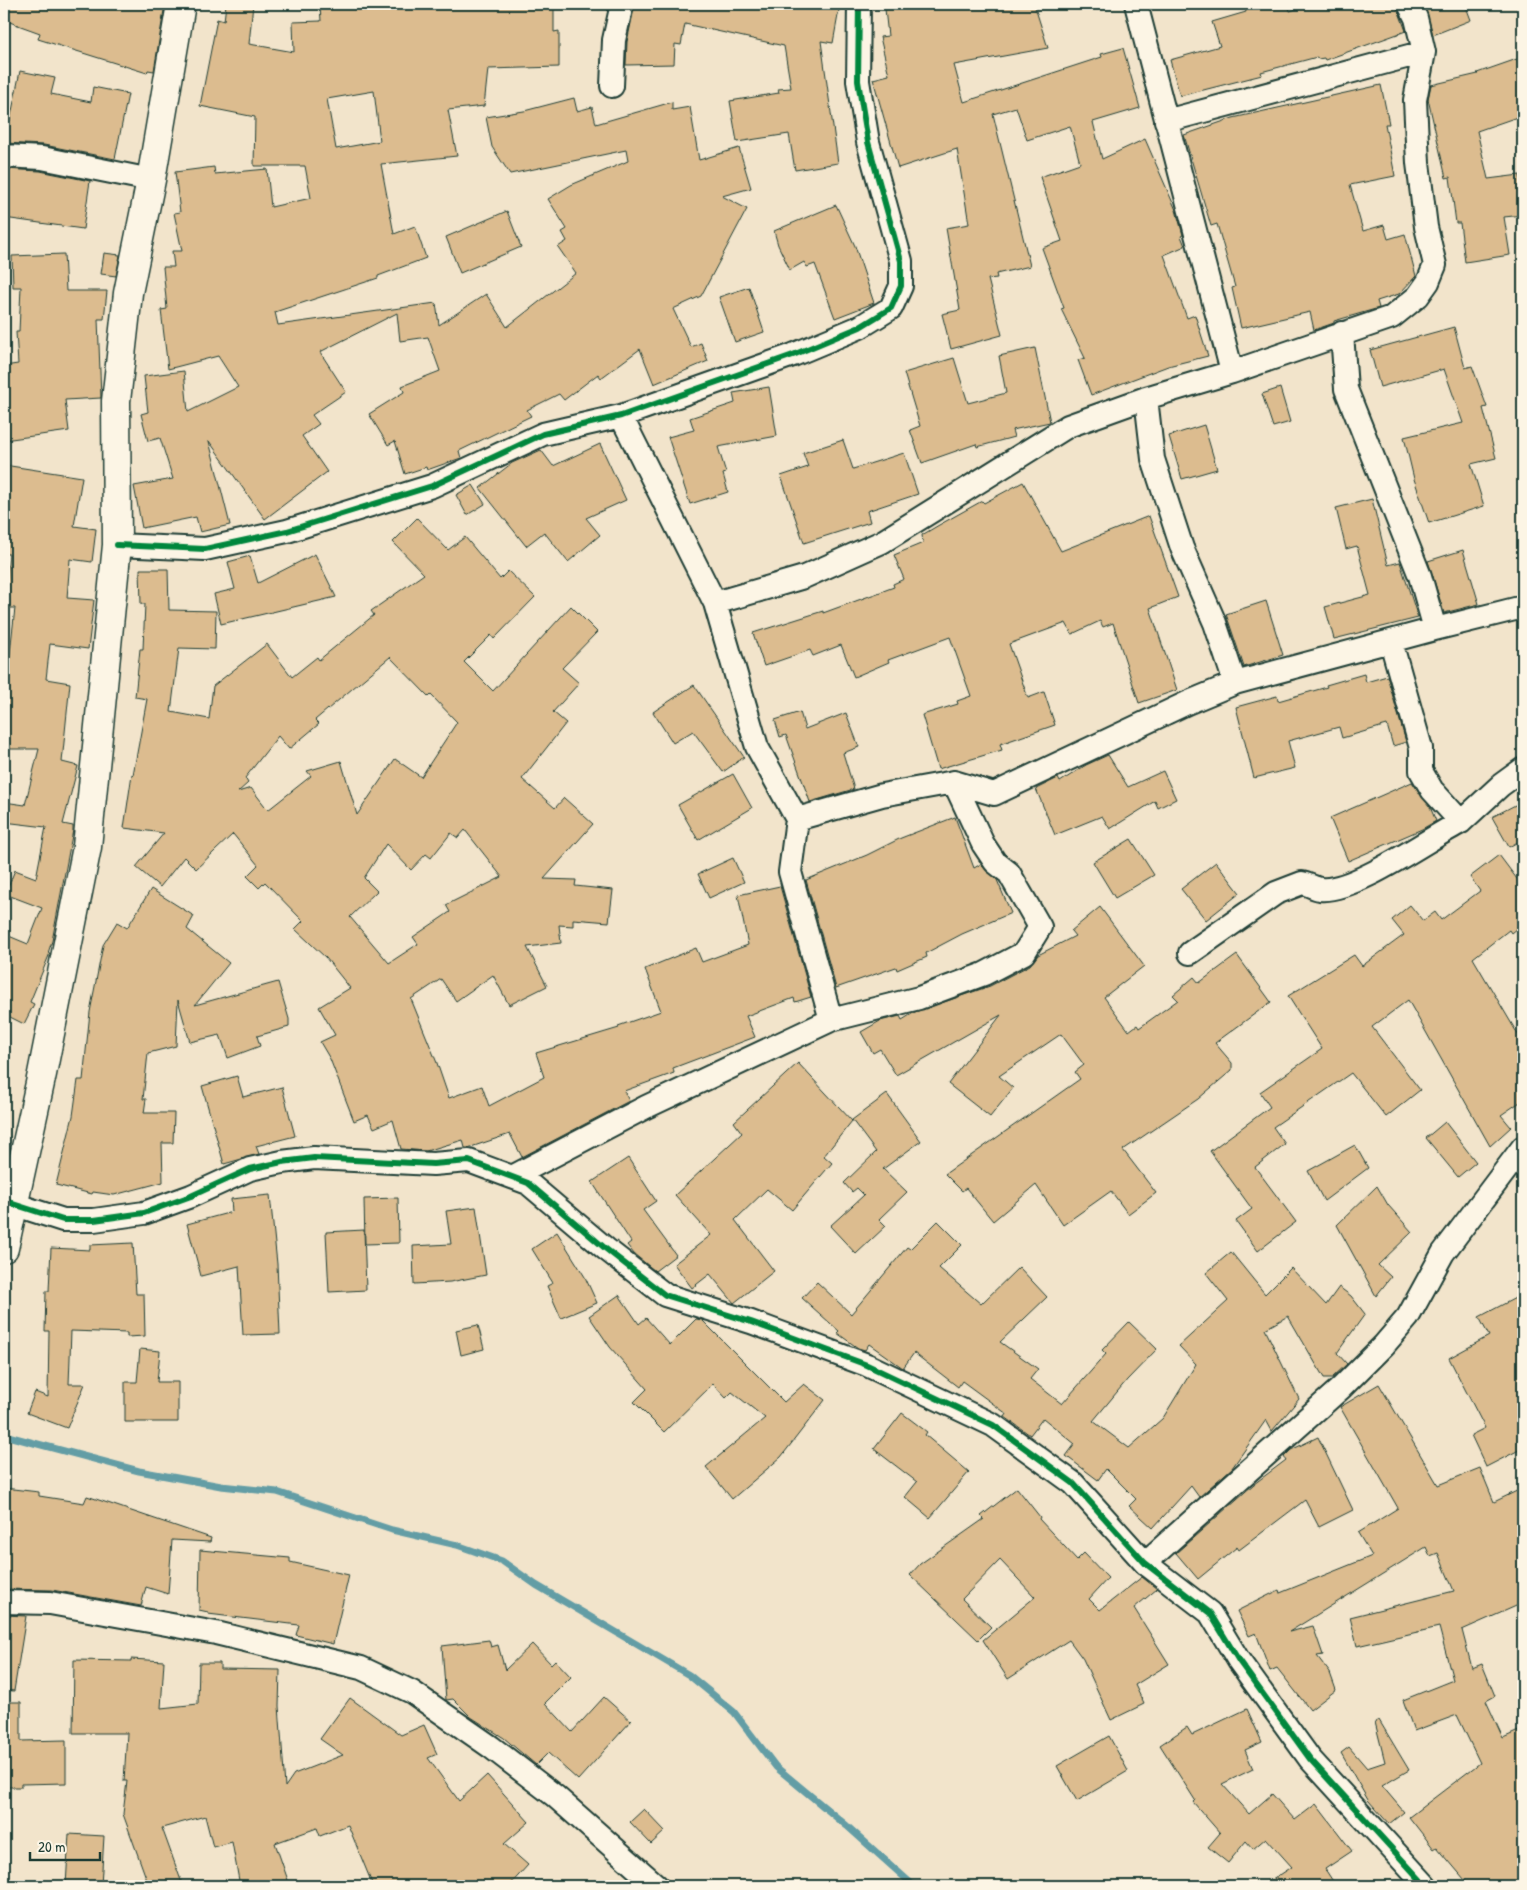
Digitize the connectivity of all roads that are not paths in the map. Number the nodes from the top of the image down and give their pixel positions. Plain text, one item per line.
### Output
1 (181, 4) edge
2 (622, 4) edge
3 (859, 4) edge
4 (1136, 4) edge
5 (1409, 4) edge
6 (1424, 52) junction
7 (612, 86) dead end
8 (1166, 121) junction
9 (4, 156) edge
10 (151, 180) junction
11 (1342, 333) junction
12 (1232, 372) junction
13 (1146, 398) junction
14 (620, 416) junction
15 (117, 545) junction
16 (715, 603) junction
17 (1523, 607) edge
18 (1435, 629) junction
19 (1391, 642) junction
20 (1235, 683) junction
21 (1523, 769) edge
22 (954, 782) junction
23 (797, 819) junction
24 (1461, 822) junction
25 (1190, 953) dead end
26 (831, 1020) junction
27 (1523, 1147) edge
28 (512, 1177) junction
29 (8, 1201) edge
30 (4, 1248) edge
31 (1144, 1563) junction
32 (4, 1602) edge
33 (657, 1886) edge
34 (1426, 1886) edge

1 - 10 main road
2 - 7 street
3 - 14 street
4 - 8 street
5 - 6 street
6 - 8 street
6 - 11 street
8 - 12 street
9 - 10 street
10 - 15 main road
11 - 12 street
11 - 18 street
12 - 13 street
13 - 16 street
13 - 20 street
14 - 15 street
14 - 16 street
15 - 29 main road
16 - 23 street
17 - 18 street
18 - 19 street
19 - 20 street
19 - 24 street
20 - 22 street
21 - 24 street
22 - 23 street
22 - 26 street
23 - 26 street
24 - 25 street
26 - 28 street
27 - 31 street
28 - 29 street
28 - 31 street
29 - 30 main road
31 - 34 street
32 - 33 street

